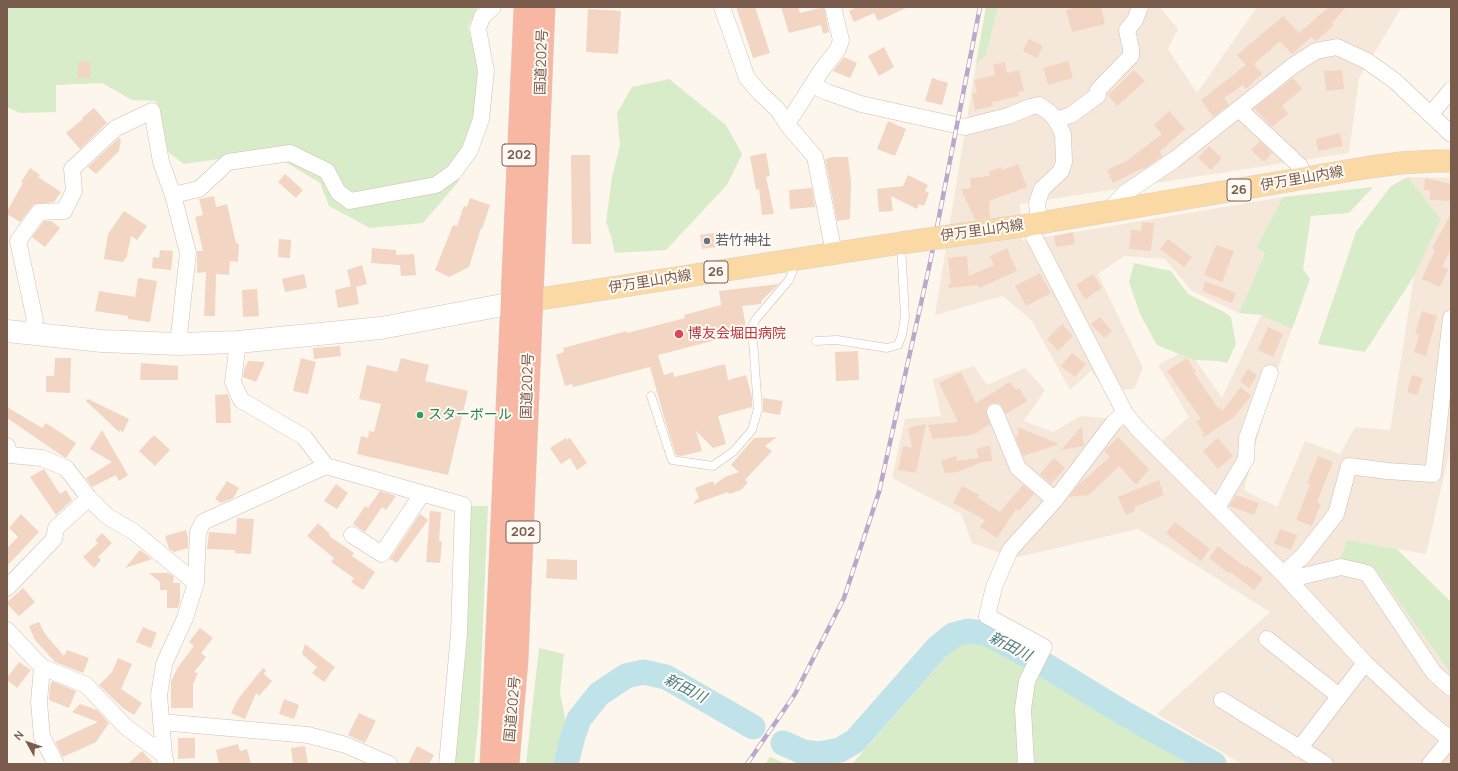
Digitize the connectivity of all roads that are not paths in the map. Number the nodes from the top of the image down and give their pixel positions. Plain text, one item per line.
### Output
1 (493, 7) edge
2 (722, 7) edge
3 (833, 7) edge
4 (1140, 7) edge
5 (528, 8) edge
6 (813, 85) junction
7 (1451, 90) edge
8 (1239, 109) junction
9 (1432, 114) junction
10 (1056, 120) junction
11 (787, 124) junction
12 (1451, 134) edge
13 (1451, 161) edge
14 (1303, 178) junction
15 (173, 195) junction
16 (1106, 213) junction
17 (1033, 224) junction
18 (901, 243) junction
19 (834, 253) junction
20 (793, 261) junction
21 (522, 301) junction
22 (1451, 318) edge
23 (7, 332) edge
24 (30, 335) junction
25 (816, 341) dead end
26 (238, 342) junction
27 (178, 344) junction
28 (1449, 353) edge
29 (1270, 374) dead end
30 (651, 396) dead end
31 (995, 412) dead end
32 (1125, 413) junction
33 (1444, 434) edge
34 (7, 446) edge
35 (326, 466) junction
36 (422, 494) junction
37 (89, 498) junction
38 (1055, 500) junction
39 (1218, 508) junction
40 (352, 535) dead end
41 (1282, 574) junction
42 (196, 583) junction
43 (7, 588) edge
44 (7, 630) edge
45 (1267, 639) dead end
46 (1365, 663) junction
47 (42, 667) junction
48 (1451, 688) edge
49 (1339, 696) junction
50 (1222, 700) dead end
51 (161, 722) junction
52 (1451, 740) edge
53 (1299, 749) junction
54 (165, 759) edge
55 (56, 764) edge
56 (389, 764) edge
57 (447, 764) edge
58 (491, 764) edge
59 (508, 764) edge
60 (1026, 764) edge
61 (1326, 764) edge
62 (1430, 764) edge

1 - 15 street
2 - 11 street
3 - 6 street
4 - 10 street
5 - 21 highway, 国道202号 / 202
6 - 10 street
6 - 11 street
7 - 9 street
8 - 9 street
8 - 14 street
8 - 16 street
9 - 12 street
10 - 17 street
11 - 19 street
13 - 14 main road, 伊万里山内線 / 26
14 - 16 main road, 伊万里山内線 / 26
15 - 24 street
15 - 27 street
16 - 17 main road, 伊万里山内線 / 26
17 - 18 main road, 伊万里山内線 / 26, bridge
17 - 32 street
18 - 19 main road, 伊万里山内線 / 26
18 - 25 lane
19 - 20 main road, 伊万里山内線 / 26
20 - 21 main road, 伊万里山内線 / 26
20 - 30 lane
21 - 26 street
21 - 58 highway, 国道202号 / 202
21 - 59 highway, 国道202号 / 202
22 - 28 street
23 - 24 street
24 - 27 street
26 - 27 street
26 - 35 street
28 - 33 street
29 - 39 street
31 - 38 street
32 - 38 street
32 - 39 street
33 - 41 street
34 - 37 street
35 - 36 street
35 - 42 street
36 - 40 street
36 - 57 street
37 - 42 street
37 - 43 street
38 - 60 street
39 - 41 street
41 - 46 street
41 - 48 street
42 - 51 street
44 - 47 street
45 - 49 street
46 - 49 street
46 - 52 street
47 - 54 street
47 - 55 street
49 - 53 street
50 - 53 street
51 - 54 street
51 - 56 street
52 - 62 street
53 - 61 street

